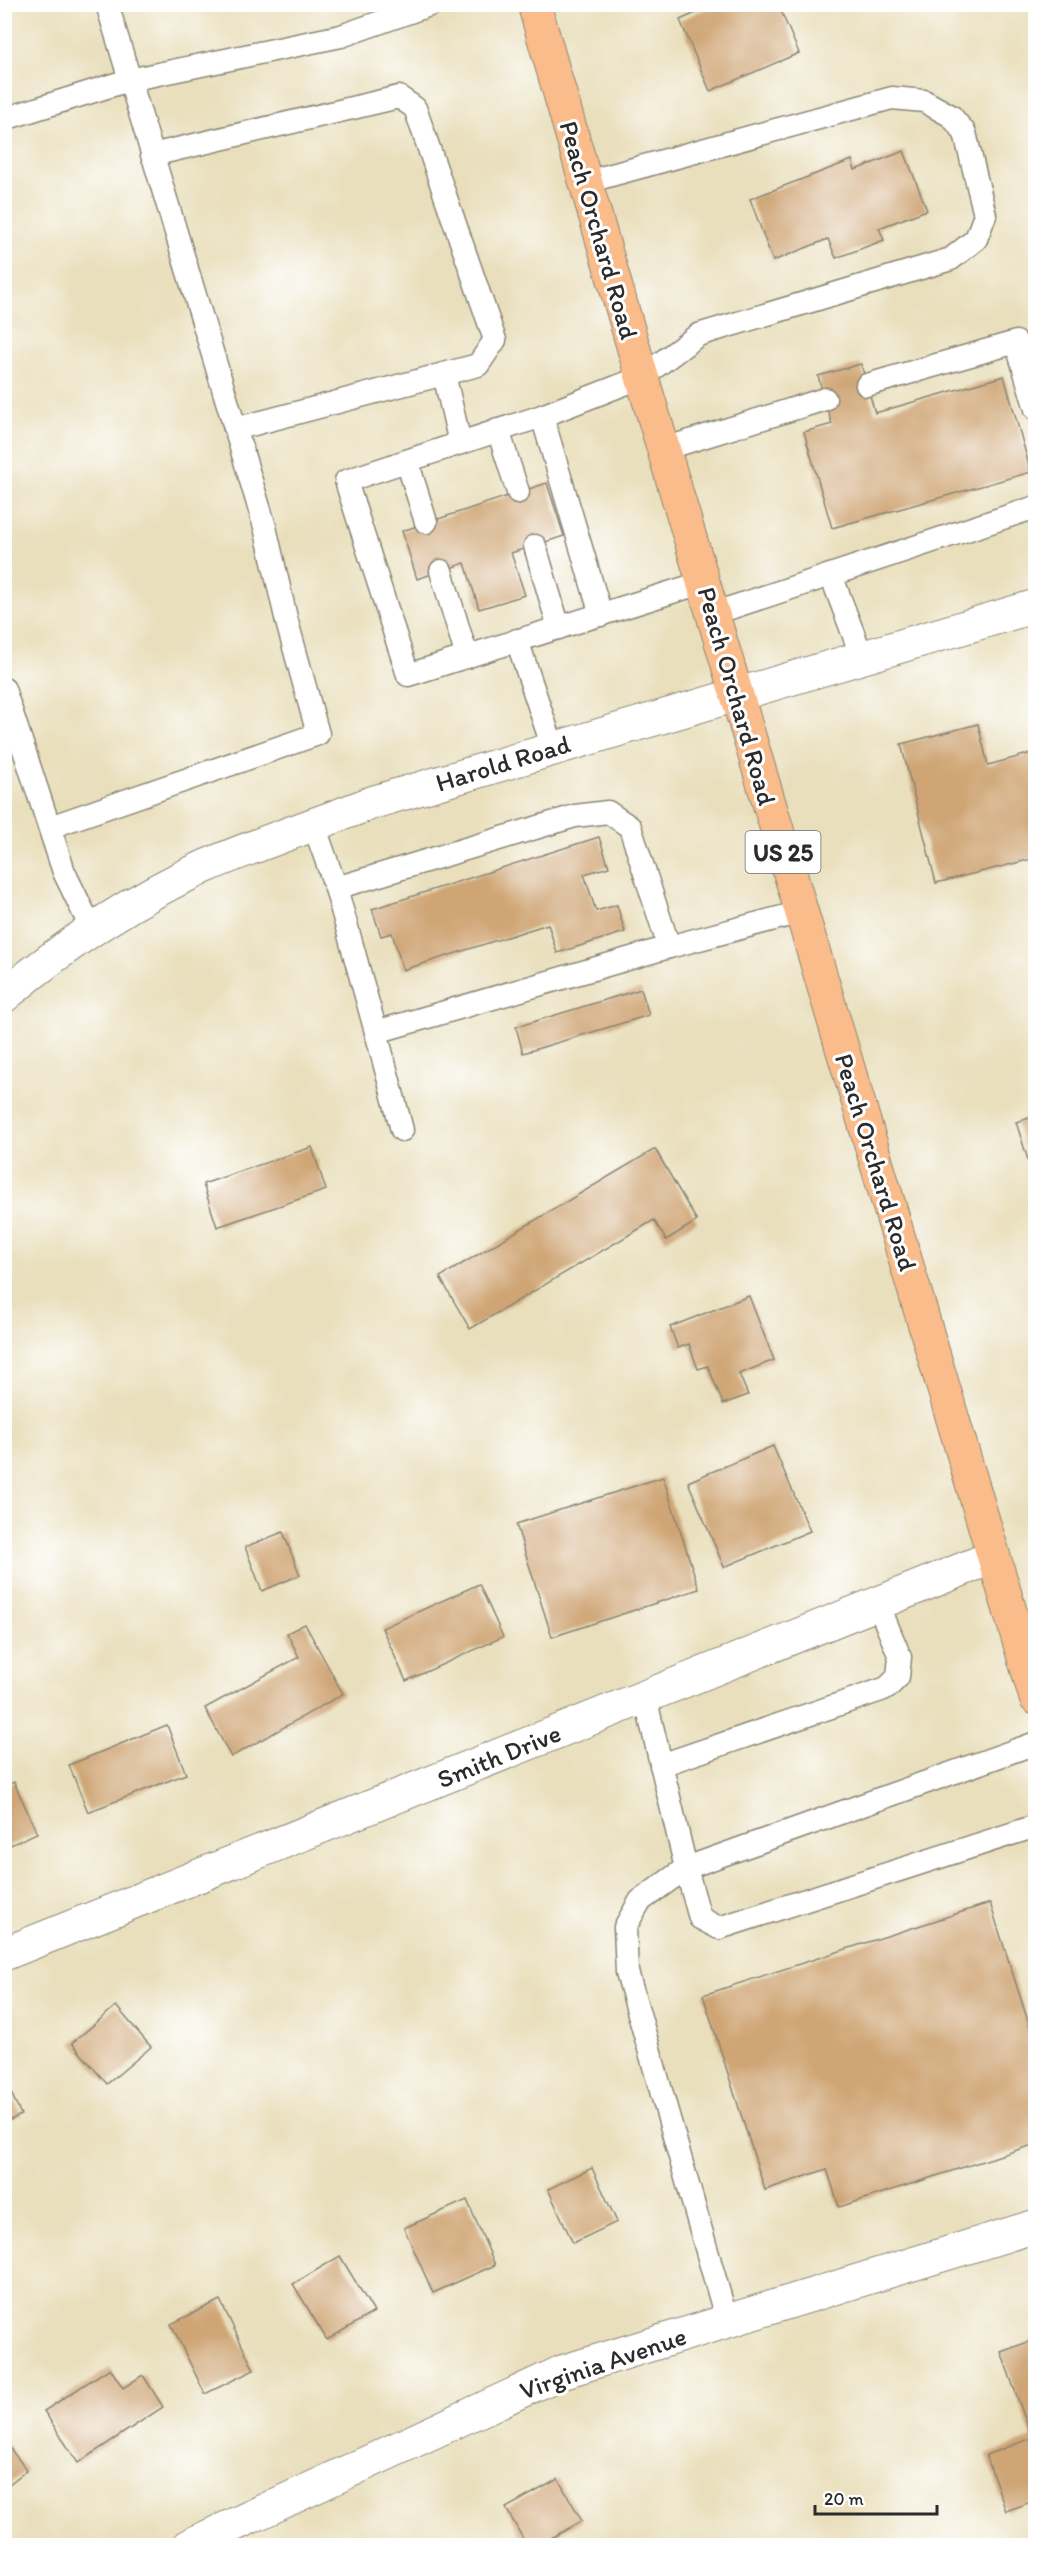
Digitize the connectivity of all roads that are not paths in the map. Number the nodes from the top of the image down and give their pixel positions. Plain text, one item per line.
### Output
1 (107, 4) edge
2 (432, 4) edge
3 (534, 4) edge
4 (129, 80) junction
5 (4, 119) edge
6 (152, 155) junction
7 (586, 183) junction
8 (444, 374) junction
9 (642, 376) junction
10 (867, 385) dead end
11 (825, 399) dead end
12 (1035, 409) edge
13 (542, 416) junction
14 (235, 429) junction
15 (498, 430) junction
16 (460, 443) junction
17 (664, 449) junction
18 (407, 461) junction
19 (518, 492) dead end
20 (1035, 507) edge
21 (426, 522) dead end
22 (535, 546) dead end
23 (441, 571) dead end
24 (831, 575) junction
25 (704, 582) junction
26 (1035, 606) edge
27 (712, 614) junction
28 (601, 615) junction
29 (558, 628) junction
30 (517, 640) junction
31 (468, 657) junction
32 (862, 657) junction
33 (4, 689) edge
34 (736, 694) junction
35 (553, 748) junction
36 (314, 825) junction
37 (50, 827) junction
38 (336, 888) junction
39 (801, 912) junction
40 (92, 930) junction
41 (669, 947) junction
42 (4, 996) edge
43 (376, 1032) junction
44 (402, 1130) dead end
45 (993, 1557) junction
46 (878, 1604) junction
47 (645, 1697) junction
48 (1035, 1698) edge
49 (1035, 1743) edge
50 (661, 1765) junction
51 (1035, 1826) edge
52 (686, 1868) junction
53 (4, 1954) edge
54 (1035, 2226) edge
55 (727, 2321) junction
56 (188, 2546) edge

1 - 4 lane
2 - 4 lane
3 - 7 main road, Peach Orchard Road / US 25
4 - 5 lane
4 - 6 lane
6 - 8 lane
6 - 14 lane
7 - 9 main road, Peach Orchard Road / US 25
7 - 9 lane
8 - 14 lane
8 - 16 lane
9 - 13 lane
9 - 17 main road, Peach Orchard Road / US 25
10 - 12 lane
11 - 17 lane
13 - 15 lane
13 - 28 lane
14 - 37 lane
15 - 16 lane
15 - 19 lane
16 - 18 lane
17 - 25 main road, Peach Orchard Road / US 25
18 - 21 lane
18 - 31 lane
20 - 24 lane
22 - 29 lane
23 - 31 lane
24 - 27 lane
24 - 32 lane
25 - 27 main road, Peach Orchard Road / US 25
25 - 28 lane
26 - 32 street, Harold Road
27 - 34 main road, Peach Orchard Road / US 25
28 - 29 lane
29 - 30 lane
30 - 31 lane
30 - 35 lane
32 - 34 street, Harold Road
33 - 37 lane
34 - 35 street, Harold Road
34 - 39 main road, Peach Orchard Road / US 25
35 - 36 street, Harold Road
36 - 38 lane
36 - 40 street, Harold Road
37 - 40 lane
38 - 41 lane
38 - 43 lane
39 - 41 lane
39 - 45 main road, Peach Orchard Road / US 25
40 - 42 street, Harold Road
41 - 43 lane
43 - 44 lane
45 - 46 street, Smith Drive
45 - 48 main road, Peach Orchard Road / US 25
46 - 47 street, Smith Drive
46 - 50 lane
47 - 50 lane
47 - 53 street, Smith Drive
49 - 52 lane
50 - 52 lane
51 - 52 lane
52 - 55 lane
54 - 55 street, Virginia Avenue
55 - 56 street, Virginia Avenue

